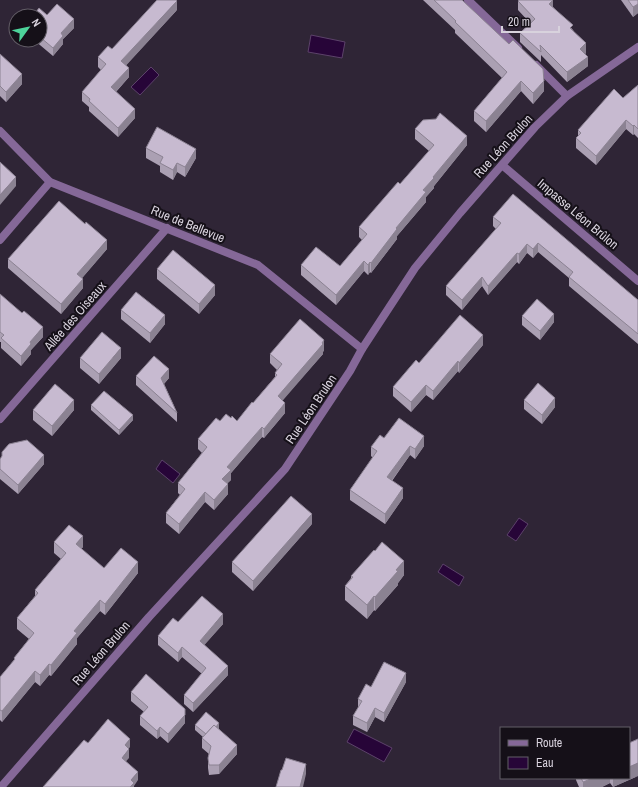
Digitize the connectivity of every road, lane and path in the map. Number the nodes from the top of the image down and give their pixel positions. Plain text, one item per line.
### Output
1 (468, 0) edge
2 (638, 47) edge
3 (522, 51) edge
4 (532, 61) edge
5 (567, 96) junction
6 (0, 131) edge
7 (502, 165) junction
8 (50, 182) junction
9 (167, 228) junction
10 (0, 240) edge
11 (638, 281) edge
12 (362, 349) junction
13 (0, 419) edge
14 (1, 787) edge

1 - 3 street
2 - 5 street, Rue Léon Brulon
4 - 5 street
5 - 7 street, Rue Léon Brulon
6 - 8 street, Rue de Bellevue
7 - 11 street, Impasse Léon Brûlon
7 - 12 street, Rue Léon Brulon
8 - 9 street, Rue de Bellevue
8 - 10 street
9 - 12 street, Rue de Bellevue
9 - 13 street, Allée des Oiseaux
12 - 14 street, Rue Léon Brulon

